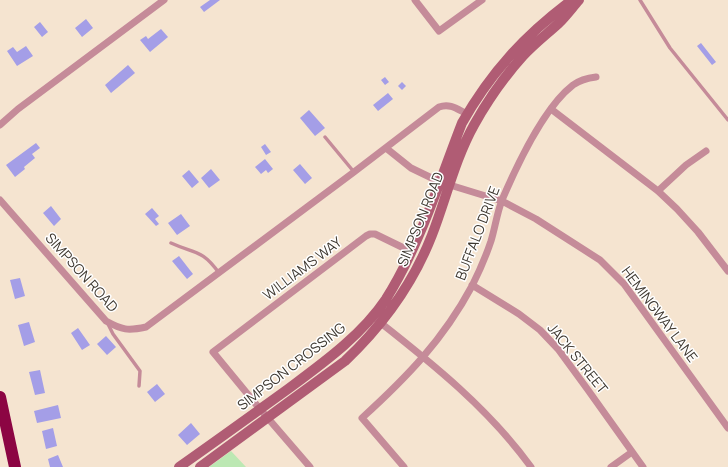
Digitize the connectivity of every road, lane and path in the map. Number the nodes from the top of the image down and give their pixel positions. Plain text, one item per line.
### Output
1 (164, 0) edge
2 (415, 0) edge
3 (482, 0) edge
4 (572, 0) edge
5 (579, 0) edge
6 (640, 0) edge
7 (596, 77) dead end
8 (551, 109) junction
9 (467, 114) junction
10 (728, 120) edge
11 (0, 125) edge
12 (325, 137) dead end
13 (386, 148) junction
14 (706, 151) dead end
15 (354, 172) junction
16 (440, 182) junction
17 (450, 185) junction
18 (658, 191) junction
19 (0, 200) edge
20 (502, 201) junction
21 (171, 243) dead end
22 (412, 252) junction
23 (727, 268) edge
24 (218, 273) junction
25 (472, 285) junction
26 (372, 316) junction
27 (106, 321) junction
28 (381, 323) junction
29 (424, 357) junction
30 (139, 386) dead end
31 (0, 398) edge
32 (260, 409) junction
33 (267, 418) junction
34 (728, 428) edge
35 (632, 452) junction
36 (15, 467) edge
37 (179, 467) edge
38 (200, 467) edge
39 (310, 467) edge
40 (404, 467) edge
41 (532, 467) edge
42 (611, 467) edge
43 (643, 467) edge

1 - 11 street
2 - 3 street
4 - 9 street, SIMPSON ROAD
5 - 17 street, SIMPSON ROAD
6 - 10 lane
7 - 8 street, BUFFALO DRIVE
8 - 18 street
8 - 20 street, BUFFALO DRIVE
9 - 13 street, SIMPSON ROAD
9 - 16 street, SIMPSON ROAD
12 - 15 lane
13 - 15 street, SIMPSON ROAD
13 - 16 street, HEMINGWAY LANE
14 - 18 street
15 - 24 street, SIMPSON ROAD
16 - 17 street, HEMINGWAY LANE
16 - 22 street, SIMPSON CROSSING
17 - 20 street, HEMINGWAY LANE
17 - 28 street, SIMPSON ROAD
18 - 23 street
19 - 27 street, SIMPSON ROAD
20 - 25 street, BUFFALO DRIVE
20 - 34 street, HEMINGWAY LANE
21 - 24 lane
22 - 26 street, SIMPSON CROSSING
22 - 32 street, WILLIAMS WAY
24 - 27 street, SIMPSON ROAD
25 - 29 street, BUFFALO DRIVE
25 - 35 street, JACK STREET
26 - 28 street
26 - 32 street, SIMPSON CROSSING
27 - 30 lane
28 - 29 street
28 - 33 street, SIMPSON ROAD
29 - 40 street, BUFFALO DRIVE
29 - 41 street
31 - 36 highway
32 - 33 street
32 - 37 street, SIMPSON CROSSING
33 - 38 street, SIMPSON ROAD
33 - 39 street
35 - 42 street
35 - 43 street, JACK STREET

